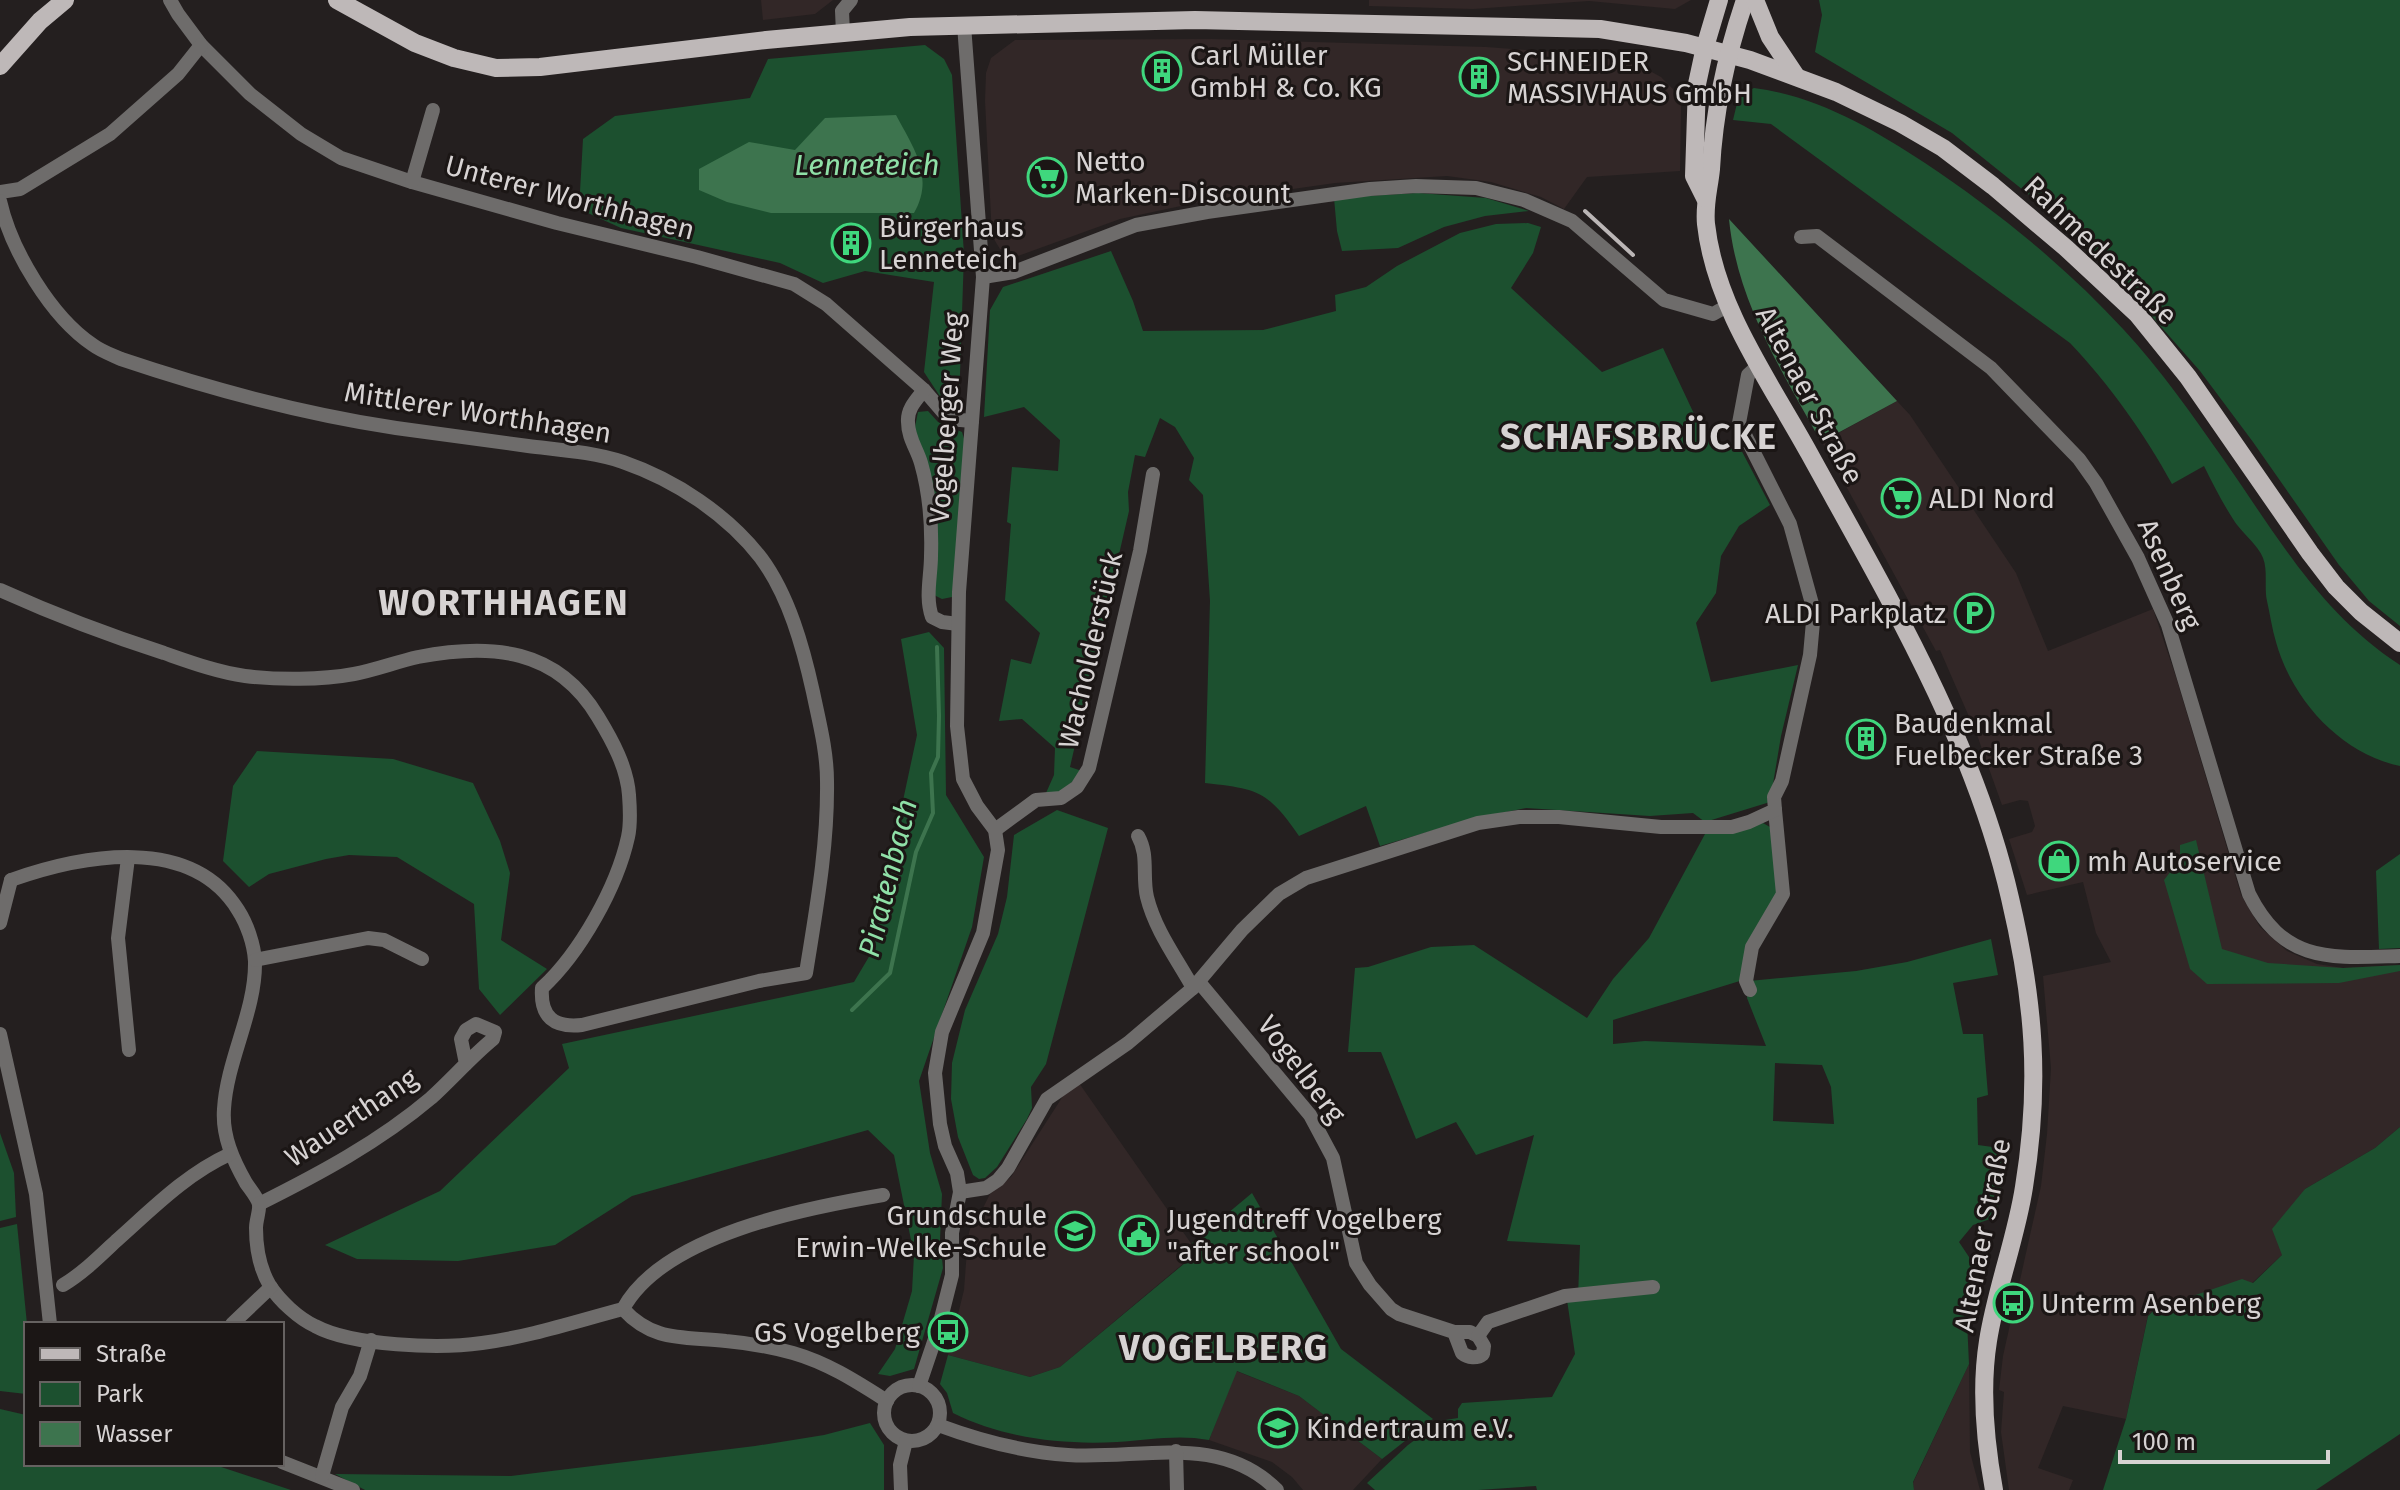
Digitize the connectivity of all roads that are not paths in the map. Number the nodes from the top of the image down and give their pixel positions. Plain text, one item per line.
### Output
1 (65, 0) edge
2 (170, 0) edge
3 (337, 0) edge
4 (851, 0) edge
5 (1719, 0) edge
6 (1745, 0) edge
7 (1755, 0) edge
8 (964, 25) junction
9 (843, 33) junction
10 (201, 45) junction
11 (1705, 47) junction
12 (1727, 54) junction
13 (0, 66) edge
14 (1796, 76) junction
15 (433, 110) dead end
16 (412, 182) junction
17 (0, 192) edge
18 (1705, 198) junction
19 (0, 201) edge
20 (1801, 237) dead end
21 (983, 277) junction
22 (1729, 305) junction
23 (1759, 365) junction
24 (924, 390) junction
25 (972, 421) junction
26 (1153, 474) dead end
27 (0, 590) edge
28 (958, 624) junction
29 (2400, 643) edge
30 (1775, 810) junction
31 (995, 830) junction
32 (1138, 836) dead end
33 (128, 858) junction
34 (6, 875) edge
35 (0, 923) edge
36 (2400, 956) edge
37 (422, 959) dead end
38 (255, 960) junction
39 (1196, 985) junction
40 (1750, 990) dead end
41 (0, 1034) edge
42 (129, 1050) dead end
43 (466, 1064) dead end
44 (230, 1154) junction
45 (960, 1192) junction
46 (883, 1195) dead end
47 (259, 1204) junction
48 (63, 1285) dead end
49 (271, 1287) junction
50 (1653, 1287) dead end
51 (623, 1309) junction
52 (50, 1322) edge
53 (234, 1322) edge
54 (1454, 1332) junction
55 (1478, 1336) junction
56 (371, 1340) junction
57 (919, 1386) junction
58 (887, 1401) junction
59 (938, 1425) junction
60 (906, 1441) junction
61 (1176, 1451) junction
62 (284, 1463) edge
63 (322, 1476) junction
64 (353, 1490) edge
65 (901, 1490) edge
66 (1177, 1490) edge
67 (1277, 1490) edge
68 (1994, 1490) edge

1 - 13 main road
2 - 10 street, Unterer Worthhagen
3 - 9 main road, Rahmedestraße
4 - 9 street
5 - 11 main road, Altenaer Straße
6 - 12 main road, Altenaer Straße
7 - 14 main road
8 - 9 main road, Rahmedestraße
8 - 11 main road, Rahmedestraße
8 - 21 street, Vogelberger Weg
10 - 16 street, Unterer Worthhagen
10 - 17 street
11 - 12 main road, Rahmedestraße
11 - 18 main road, Altenaer Straße
12 - 14 main road, Rahmedestraße
12 - 18 main road, Altenaer Straße
14 - 29 main road, Rahmedestraße
15 - 16 street
16 - 24 street, Unterer Worthhagen
18 - 22 main road, Altenaer Straße
19 - 27 street, Mittlerer Worthhagen
20 - 36 street, Asenberg
21 - 22 street
21 - 25 street, Vogelberger Weg
22 - 23 main road, Altenaer Straße
23 - 30 street
23 - 68 main road, Altenaer Straße
24 - 25 street, Unterer Worthhagen
24 - 28 street, Vogelberger Weg
25 - 28 street, Vogelberger Weg
26 - 31 street, Wacholderstück
28 - 31 street, Vogelberger Weg
30 - 39 street
30 - 40 street
31 - 45 street
32 - 39 street, Vogelberg
33 - 34 street
33 - 38 street
33 - 42 street
34 - 35 street
37 - 38 street
38 - 44 street
39 - 45 street
39 - 54 street, Vogelberg
41 - 52 street
43 - 47 street, Wauerthang
44 - 47 street
44 - 48 street
45 - 57 street
46 - 51 street
47 - 49 street
49 - 53 street
49 - 56 street
50 - 55 street, Vogelberg
51 - 56 street
51 - 58 street
54 - 55 street, Vogelberg
54 - 55 street, Vogelberg
56 - 63 street
57 - 58 street
57 - 59 street
58 - 60 street
59 - 60 street
59 - 61 street
60 - 65 street
61 - 66 street
61 - 67 street
62 - 63 street
63 - 64 street

